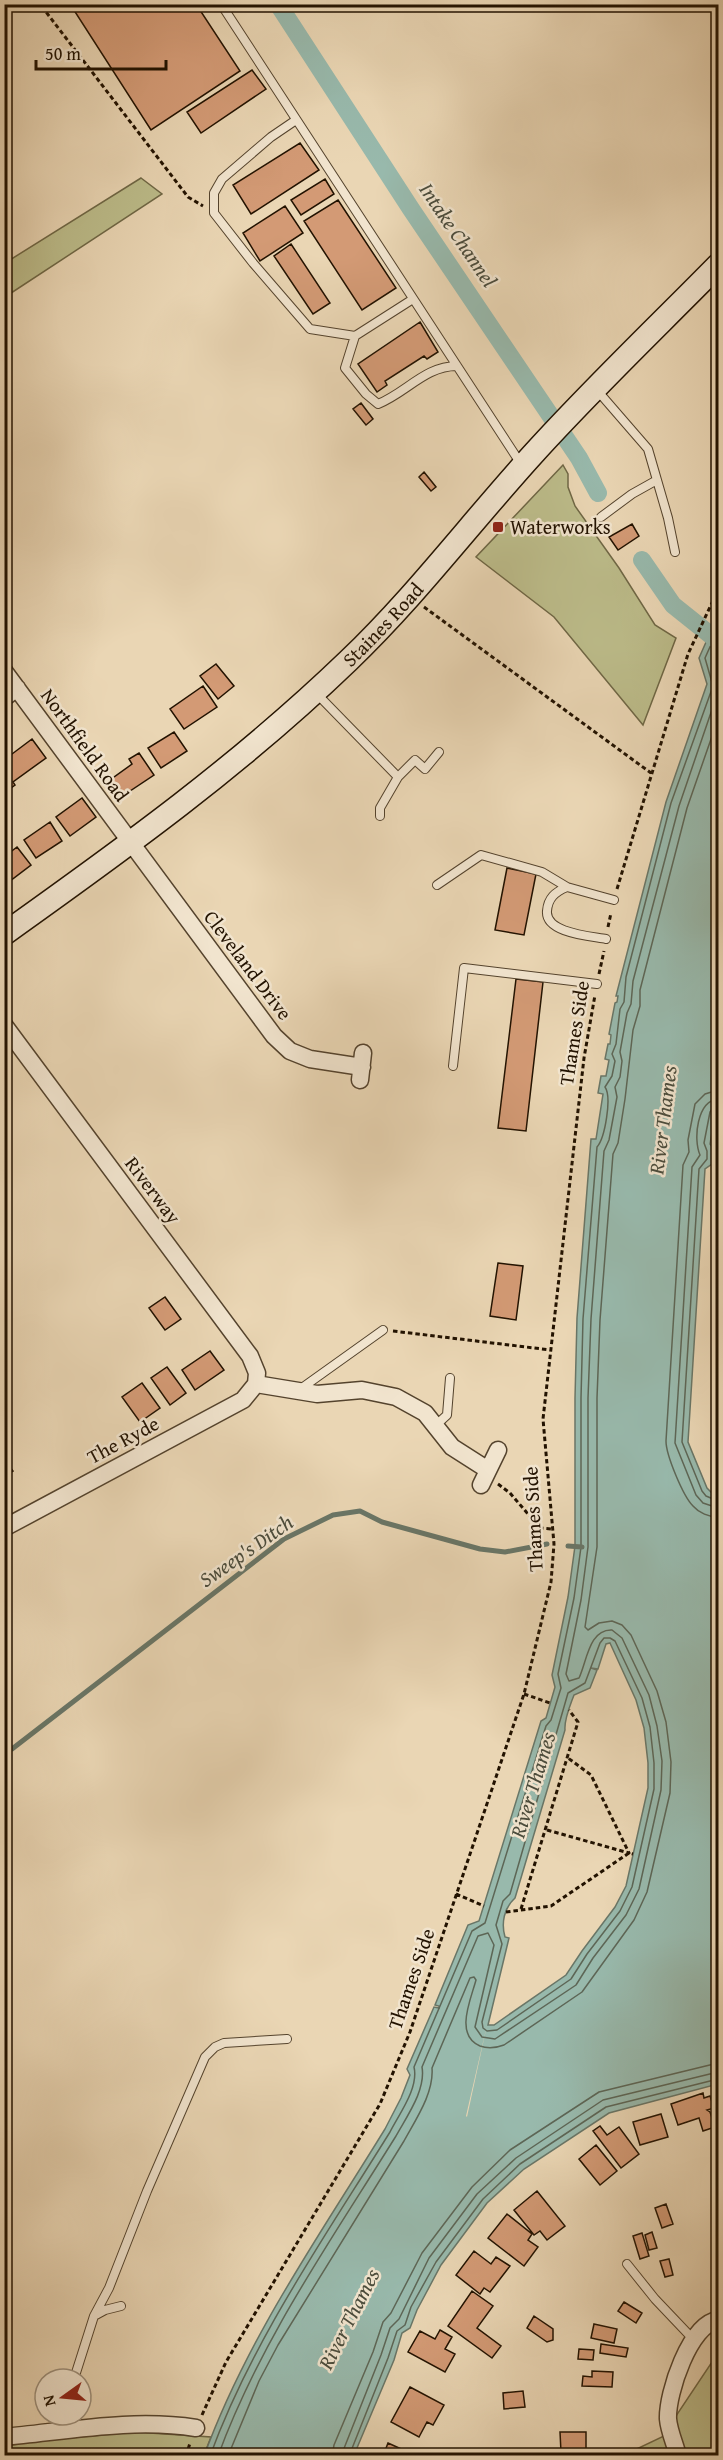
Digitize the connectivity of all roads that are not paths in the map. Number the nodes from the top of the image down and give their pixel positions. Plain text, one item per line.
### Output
1 (221, 4) edge
2 (296, 120) junction
3 (718, 265) edge
4 (413, 299) junction
5 (355, 336) junction
6 (457, 366) junction
7 (590, 395) junction
8 (528, 460) junction
9 (657, 480) junction
10 (601, 517) dead end
11 (675, 552) dead end
12 (4, 671) edge
13 (315, 692) junction
14 (11, 693) edge
15 (439, 752) dead end
16 (398, 777) junction
17 (380, 816) dead end
18 (131, 844) junction
19 (437, 885) dead end
20 (567, 887) junction
21 (614, 900) road end
22 (4, 934) edge
23 (606, 939) road end
24 (597, 984) road end
25 (4, 1025) edge
26 (453, 1066) dead end
27 (362, 1067) dead end
28 (383, 1330) road end
29 (450, 1378) dead end
30 (256, 1384) junction
31 (296, 1392) junction
32 (435, 1426) junction
33 (498, 1450) dead end
34 (4, 1528) edge
35 (287, 2039) dead end
36 (627, 2264) dead end
37 (121, 2306) dead end
38 (94, 2316) junction
39 (718, 2320) edge
40 (693, 2339) junction
41 (78, 2367) edge
42 (58, 2427) edge
43 (196, 2428) road end
44 (57, 2432) junction
45 (4, 2437) edge
46 (678, 2456) edge

1 - 2 lane
2 - 4 lane
2 - 5 lane
3 - 7 main road, Staines Road
4 - 5 lane
4 - 6 lane
5 - 6 lane
6 - 8 lane
7 - 8 main road, Staines Road
7 - 9 lane
8 - 13 main road, Staines Road
9 - 10 lane
9 - 11 lane
12 - 14 street, Northfield Road
13 - 16 lane
13 - 18 main road, Staines Road
14 - 18 street, Northfield Road
15 - 16 lane
16 - 17 lane
18 - 22 main road, Staines Road
18 - 27 street, Cleveland Drive
19 - 20 lane
20 - 21 lane
20 - 23 lane
24 - 26 lane
25 - 30 street, Riverway
28 - 31 lane
29 - 32 lane
30 - 31 street
30 - 34 street, The Ryde
31 - 32 street
32 - 33 street
35 - 38 lane
36 - 40 lane
37 - 38 lane
38 - 41 lane
39 - 40 street
40 - 46 street
42 - 44 lane
43 - 44 street
44 - 45 street

